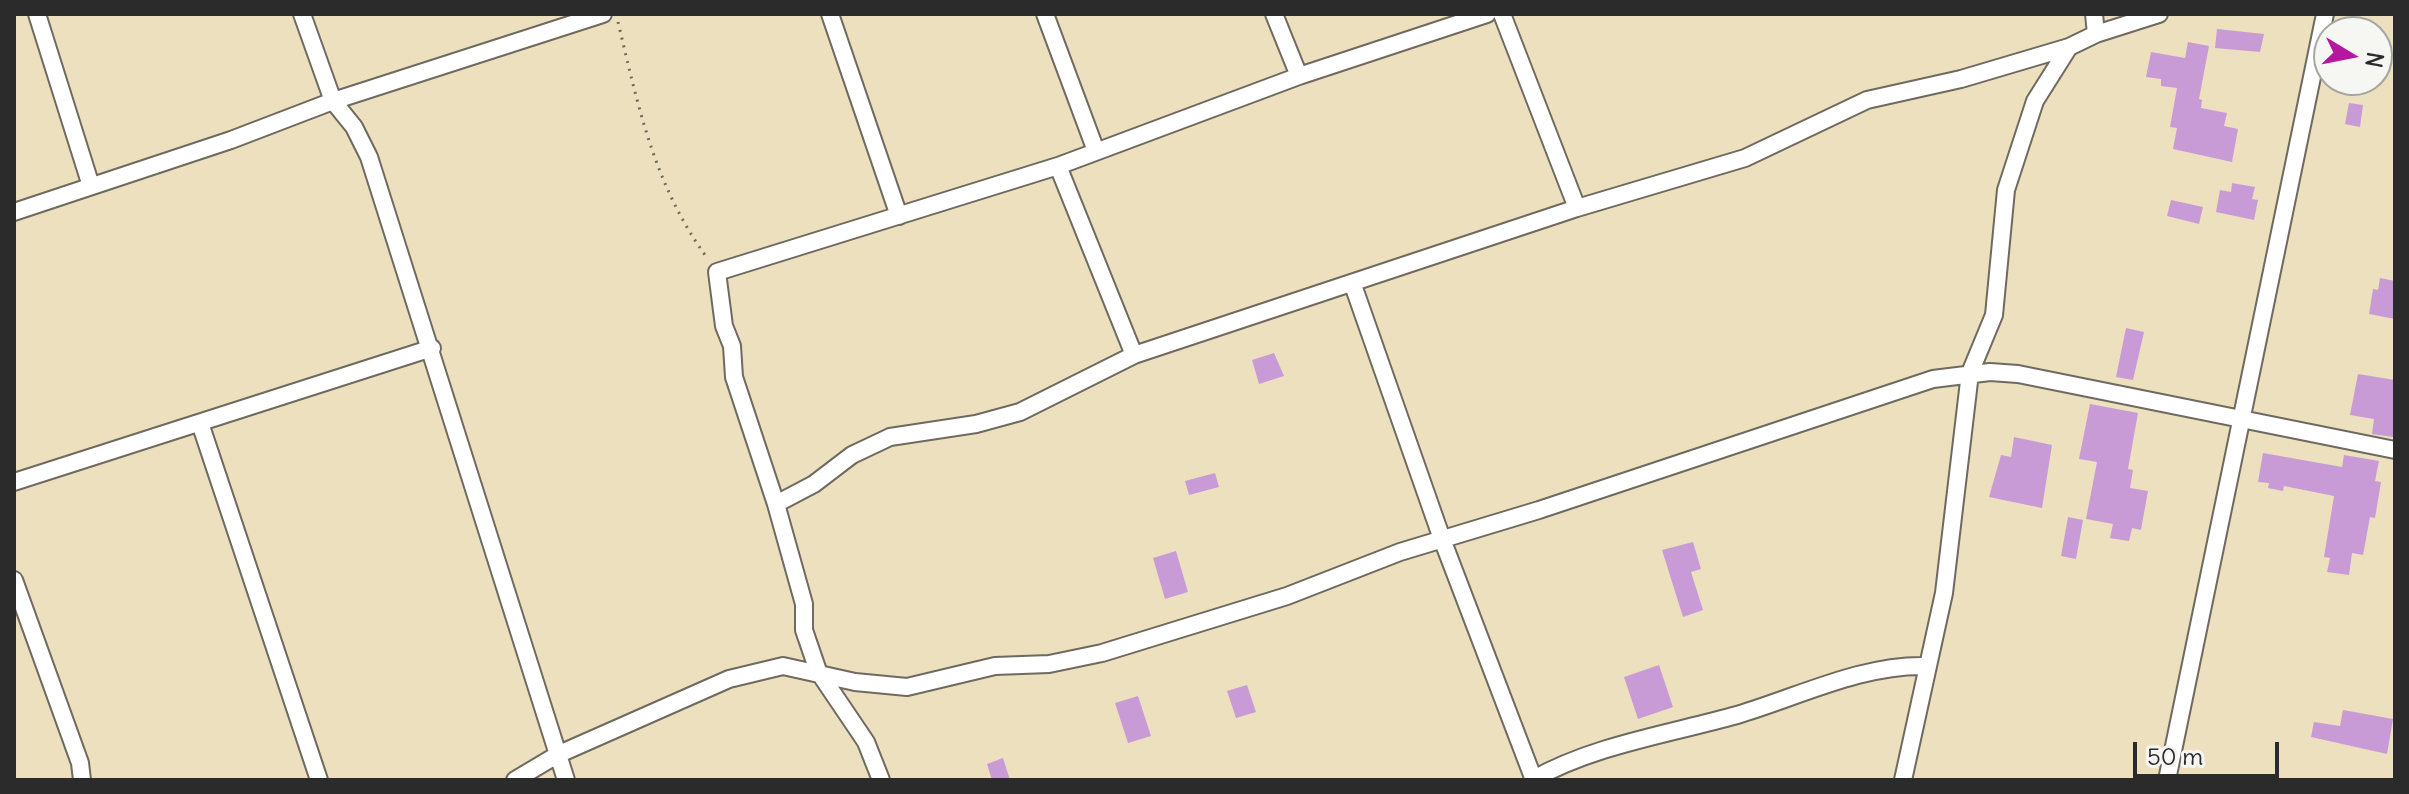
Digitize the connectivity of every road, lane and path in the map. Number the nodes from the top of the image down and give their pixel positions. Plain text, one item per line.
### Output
1 (37, 14) edge
2 (302, 14) edge
3 (603, 14) edge
4 (616, 14) edge
5 (830, 14) edge
6 (1045, 14) edge
7 (1274, 14) edge
8 (1487, 14) edge
9 (1502, 14) edge
10 (2094, 14) edge
11 (2159, 14) edge
12 (2325, 14) edge
13 (2096, 34) junction
14 (2069, 47) junction
15 (1299, 76) junction
16 (333, 101) junction
17 (1096, 151) junction
18 (1058, 166) junction
19 (91, 186) junction
20 (1577, 208) junction
21 (14, 212) edge
22 (899, 216) junction
23 (717, 272) junction
24 (1353, 285) junction
25 (432, 348) junction
26 (1134, 355) junction
27 (1970, 373) junction
28 (2242, 416) junction
29 (200, 423) junction
30 (2395, 450) edge
31 (14, 482) edge
32 (776, 504) junction
33 (1442, 539) junction
34 (14, 580) edge
35 (1927, 666) junction
36 (818, 671) junction
37 (557, 755) junction
38 (82, 780) edge
39 (319, 780) edge
40 (515, 780) edge
41 (566, 780) edge
42 (881, 780) edge
43 (1533, 780) edge
44 (1903, 780) edge
45 (2167, 780) edge

1 - 19 street
2 - 16 street
3 - 16 street
4 - 23 path
5 - 22 street
6 - 17 street
7 - 15 street
8 - 15 street
9 - 20 street
10 - 13 street
11 - 13 street
12 - 28 street
13 - 14 street
14 - 20 street
14 - 27 street
15 - 17 street
16 - 19 street
16 - 25 street
17 - 18 street
18 - 22 street
18 - 26 street
19 - 21 street
20 - 24 street
22 - 23 street
23 - 32 street
24 - 26 street
24 - 33 street
25 - 29 street
25 - 37 street
26 - 32 street
27 - 28 street
27 - 33 street
27 - 35 street
28 - 30 street
28 - 45 street
29 - 31 street
29 - 39 street
32 - 36 street
33 - 36 street
33 - 43 street
34 - 38 street
35 - 43 street
35 - 44 street
36 - 37 street
36 - 42 street
37 - 40 street
37 - 41 street

